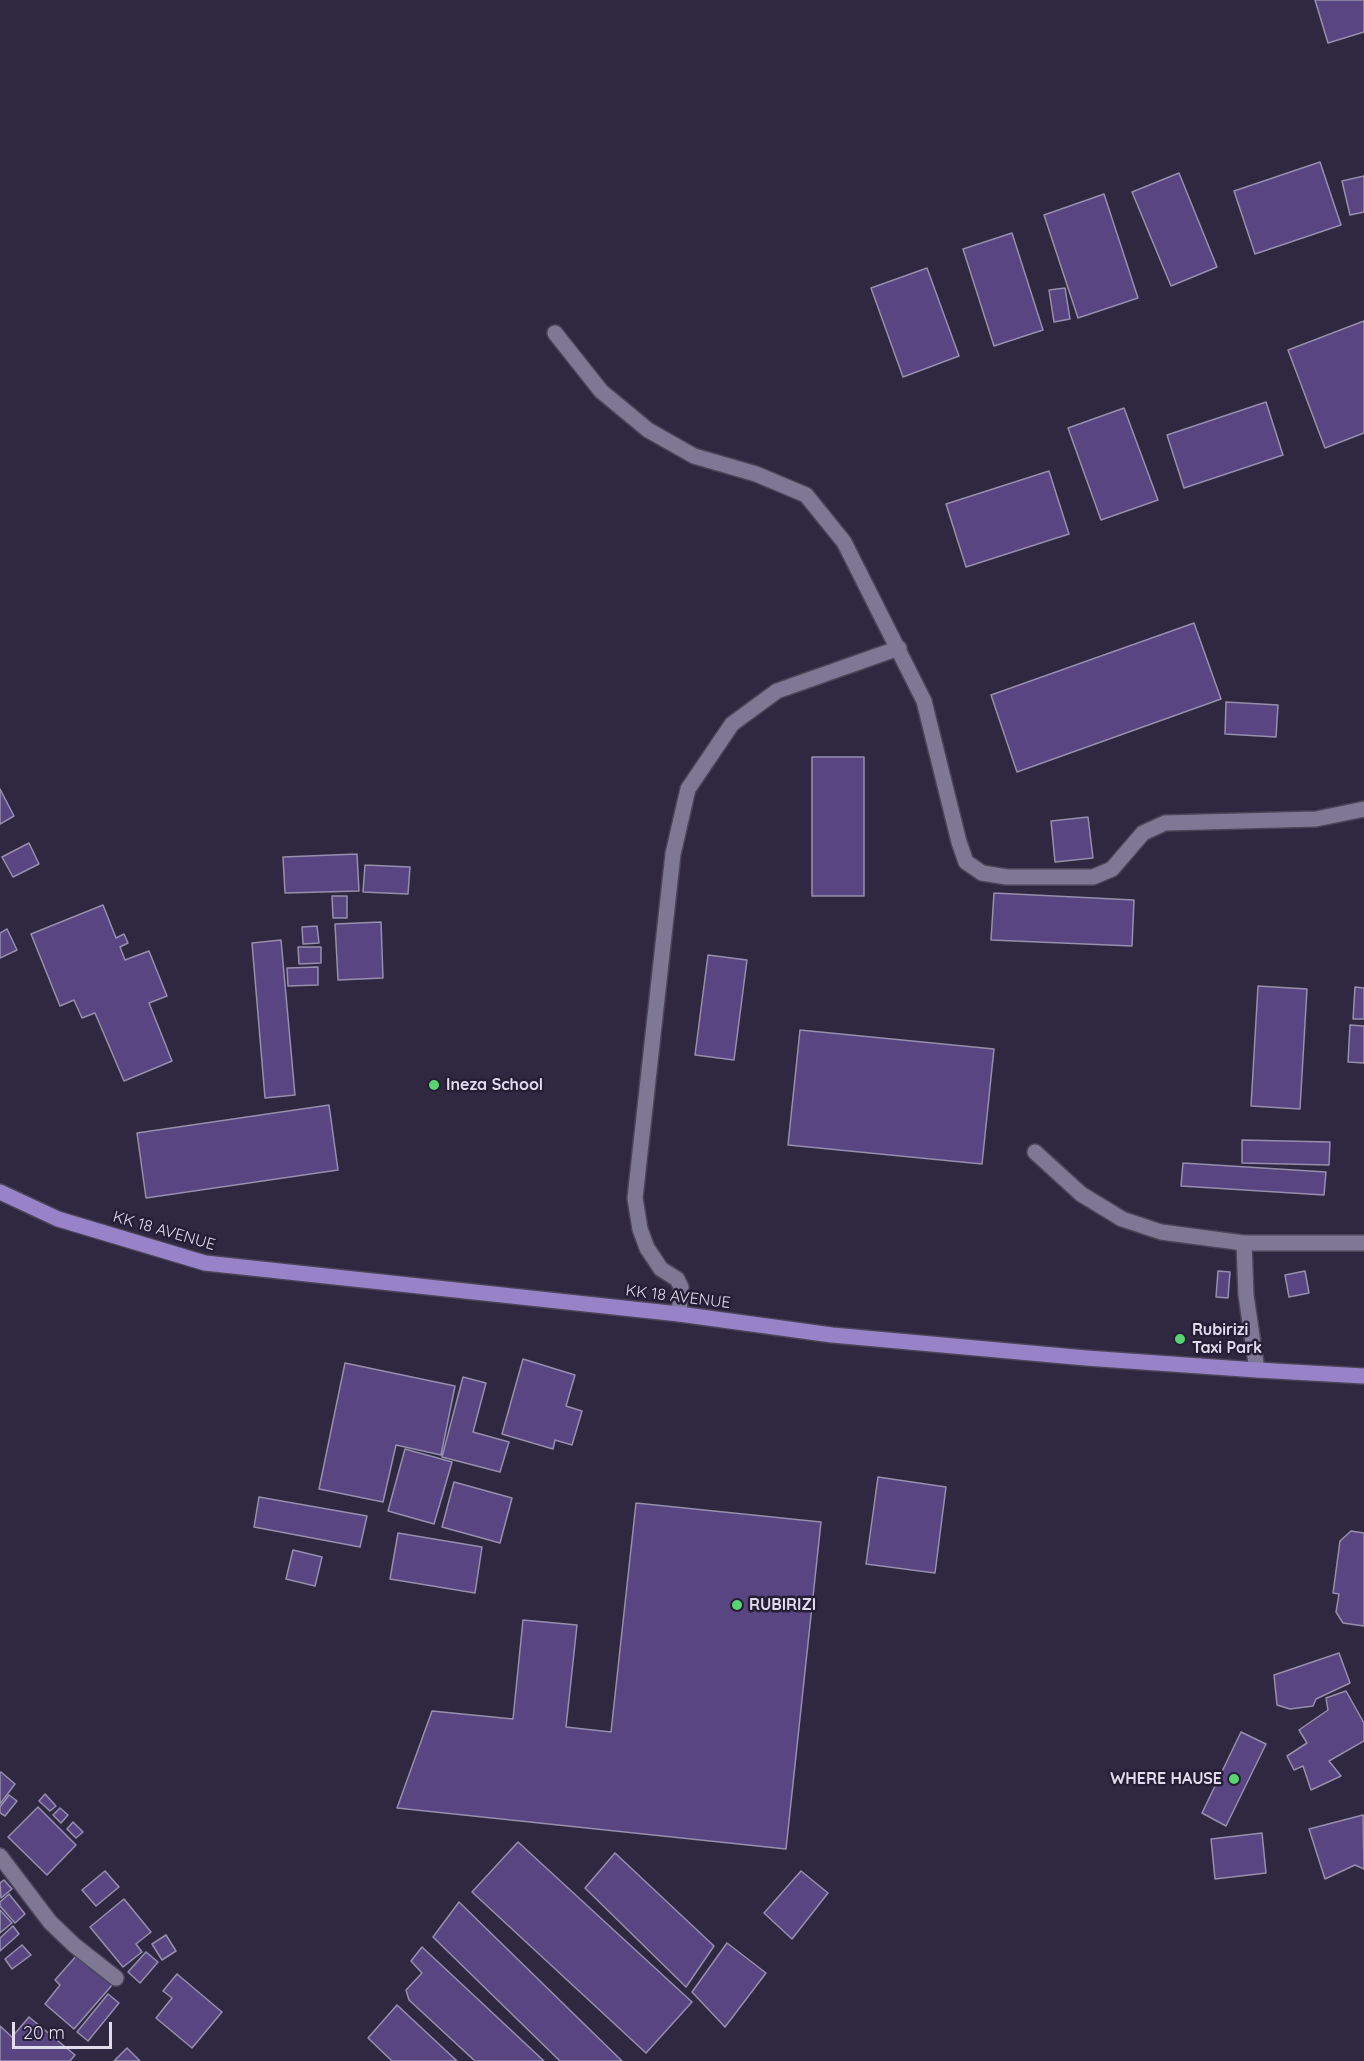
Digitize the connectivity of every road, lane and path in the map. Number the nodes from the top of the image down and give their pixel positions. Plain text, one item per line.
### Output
1 (555, 333) dead end
2 (899, 648) junction
3 (1364, 808) edge
4 (1035, 1152) dead end
5 (0, 1192) edge
6 (1244, 1243) junction
7 (1364, 1243) edge
8 (679, 1314) junction
9 (1257, 1370) junction
10 (1364, 1376) edge
11 (0, 1856) edge
12 (116, 1977) dead end

1 - 2 street
2 - 3 street
2 - 8 street
4 - 6 street
5 - 8 main road, KK 18 AVENUE
6 - 7 street
6 - 9 street
8 - 9 main road, KK 18 AVENUE
9 - 10 main road, KK 18 AVENUE
11 - 12 street

